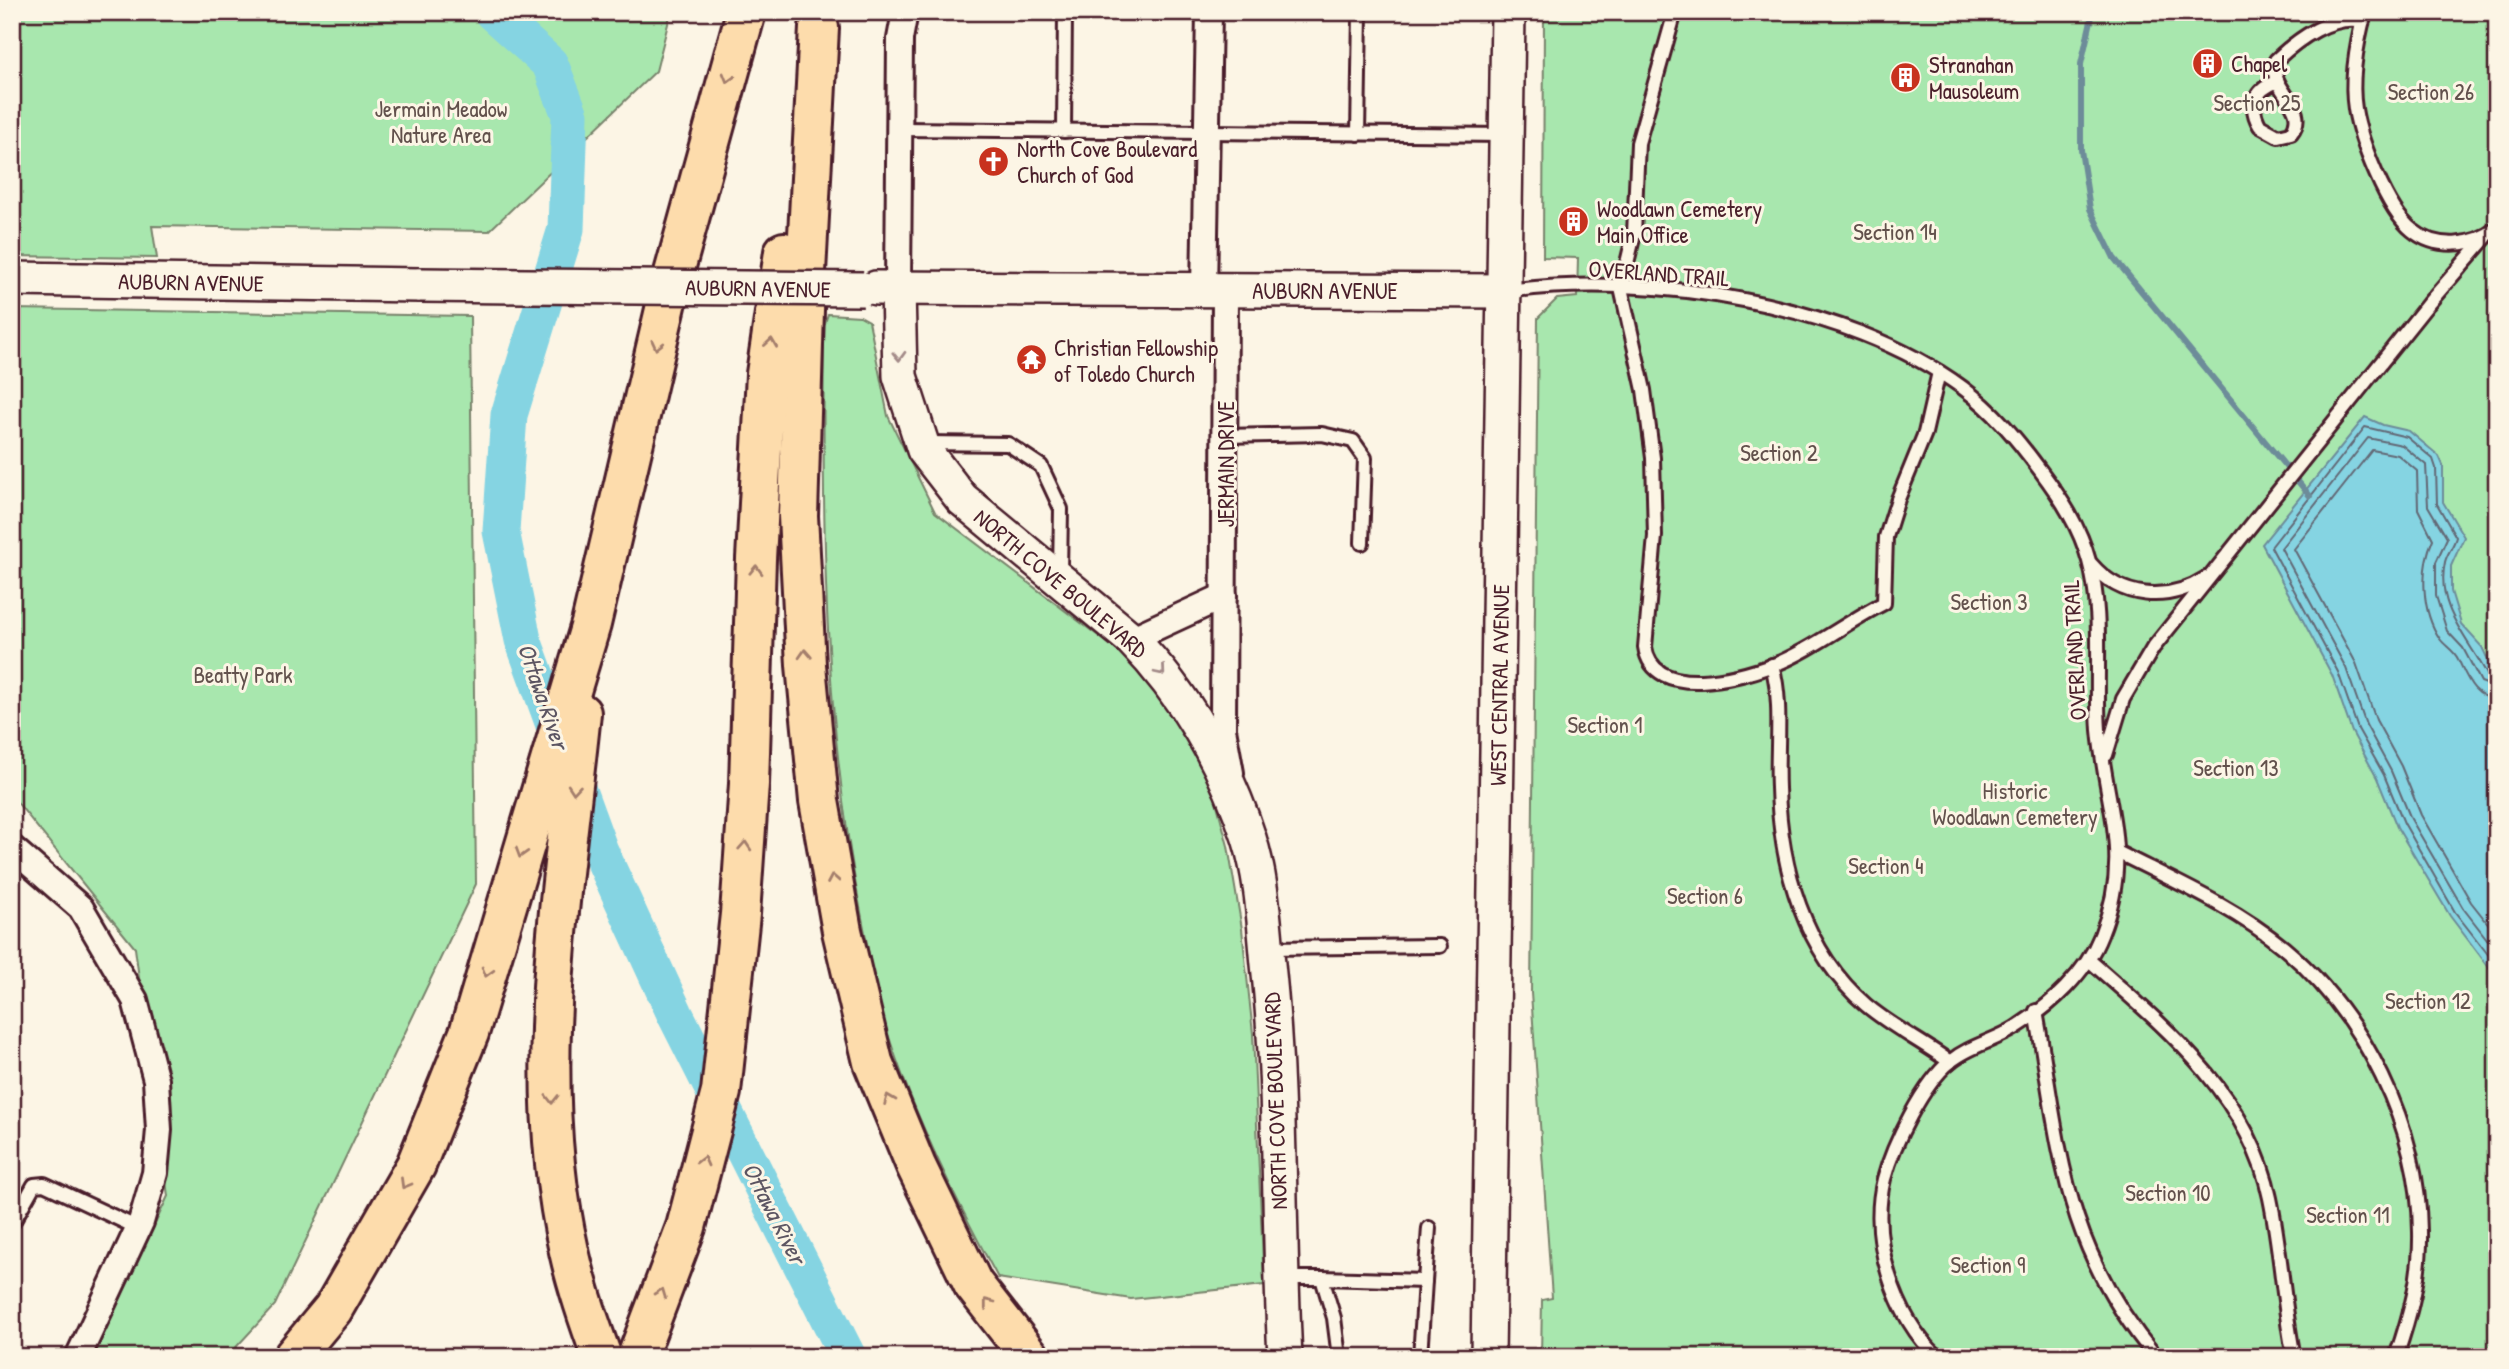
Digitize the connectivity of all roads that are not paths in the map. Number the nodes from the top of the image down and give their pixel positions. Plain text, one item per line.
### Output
1 (746, 12) edge
2 (905, 12) edge
3 (1065, 12) edge
4 (1209, 12) edge
5 (1360, 12) edge
6 (1508, 12) edge
7 (1675, 12) edge
8 (2364, 17) edge
9 (820, 20) edge
10 (2276, 82) dead end
11 (900, 129) junction
12 (1064, 131) junction
13 (1207, 132) junction
14 (1358, 134) junction
15 (1507, 135) junction
16 (2497, 228) edge
17 (2486, 237) junction
18 (12, 279) edge
19 (898, 288) junction
20 (1621, 288) junction
21 (1215, 290) junction
22 (1504, 291) junction
23 (1938, 372) junction
24 (1225, 436) junction
25 (922, 443) junction
26 (1362, 543) dead end
27 (2090, 564) junction
28 (2217, 570) junction
29 (1060, 581) junction
30 (1224, 596) junction
31 (594, 609) junction
32 (1131, 639) junction
33 (1772, 665) junction
34 (2105, 778) junction
35 (1238, 808) junction
36 (12, 848) edge
37 (2119, 853) junction
38 (1440, 946) dead end
39 (1267, 948) junction
40 (2089, 960) junction
41 (2036, 1011) junction
42 (1950, 1062) junction
43 (12, 1224) edge
44 (138, 1228) junction
45 (1429, 1228) dead end
46 (1281, 1278) junction
47 (1322, 1278) junction
48 (1425, 1280) junction
49 (78, 1357) edge
50 (293, 1357) edge
51 (602, 1357) edge
52 (637, 1357) edge
53 (1030, 1357) edge
54 (1285, 1357) edge
55 (1339, 1357) edge
56 (1420, 1357) edge
57 (1488, 1357) edge
58 (1938, 1357) edge
59 (2156, 1357) edge
60 (2294, 1357) edge
61 (2396, 1357) edge

1 -> 31 highway
2 - 11 street, NORTH COVE BOULEVARD
3 - 12 lane
4 - 13 street, JERMAIN DRIVE
5 - 14 lane
6 - 15 street, WEST CENTRAL AVENUE
7 - 20 lane
8 - 10 lane
8 - 17 lane
52 -> 9 highway
53 -> 9 highway
11 - 12 lane
11 - 19 street, NORTH COVE BOULEVARD
12 - 13 lane
13 - 14 lane
13 - 21 street, JERMAIN DRIVE
14 - 15 lane
15 - 22 street, WEST CENTRAL AVENUE
16 - 17 lane
17 - 28 lane
18 - 19 street, AUBURN AVENUE, bridge
19 - 21 street, AUBURN AVENUE
19 -> 25 street, NORTH COVE BOULEVARD
20 - 22 lane, OVERLAND TRAIL
20 - 23 lane, OVERLAND TRAIL
20 - 33 lane
21 - 22 street, AUBURN AVENUE
21 - 24 street, JERMAIN DRIVE
22 - 57 street, WEST CENTRAL AVENUE
23 - 27 lane, OVERLAND TRAIL
23 - 33 lane
24 - 26 lane
24 - 30 street, JERMAIN DRIVE
25 - 29 street, NORTH COVE BOULEVARD
25 - 29 lane
27 - 28 lane
27 - 34 lane, OVERLAND TRAIL
28 - 34 lane
29 - 32 street, NORTH COVE BOULEVARD
30 - 32 street
30 - 35 street, JERMAIN DRIVE
31 -> 50 highway
31 -> 51 highway
32 -> 35 street, NORTH COVE BOULEVARD
33 - 42 lane
34 - 37 lane, OVERLAND TRAIL
35 - 39 street, NORTH COVE BOULEVARD
36 - 44 street
37 - 40 lane, OVERLAND TRAIL
37 - 61 lane
38 - 39 lane
39 - 46 street, NORTH COVE BOULEVARD
40 - 41 lane, OVERLAND TRAIL
40 - 60 lane
41 - 42 lane, OVERLAND TRAIL
41 - 59 lane
42 - 58 lane
43 - 44 lane
44 - 49 street
45 - 48 lane
46 - 47 lane
46 - 54 street, NORTH COVE BOULEVARD
47 - 48 lane
47 - 55 lane
48 - 56 lane

